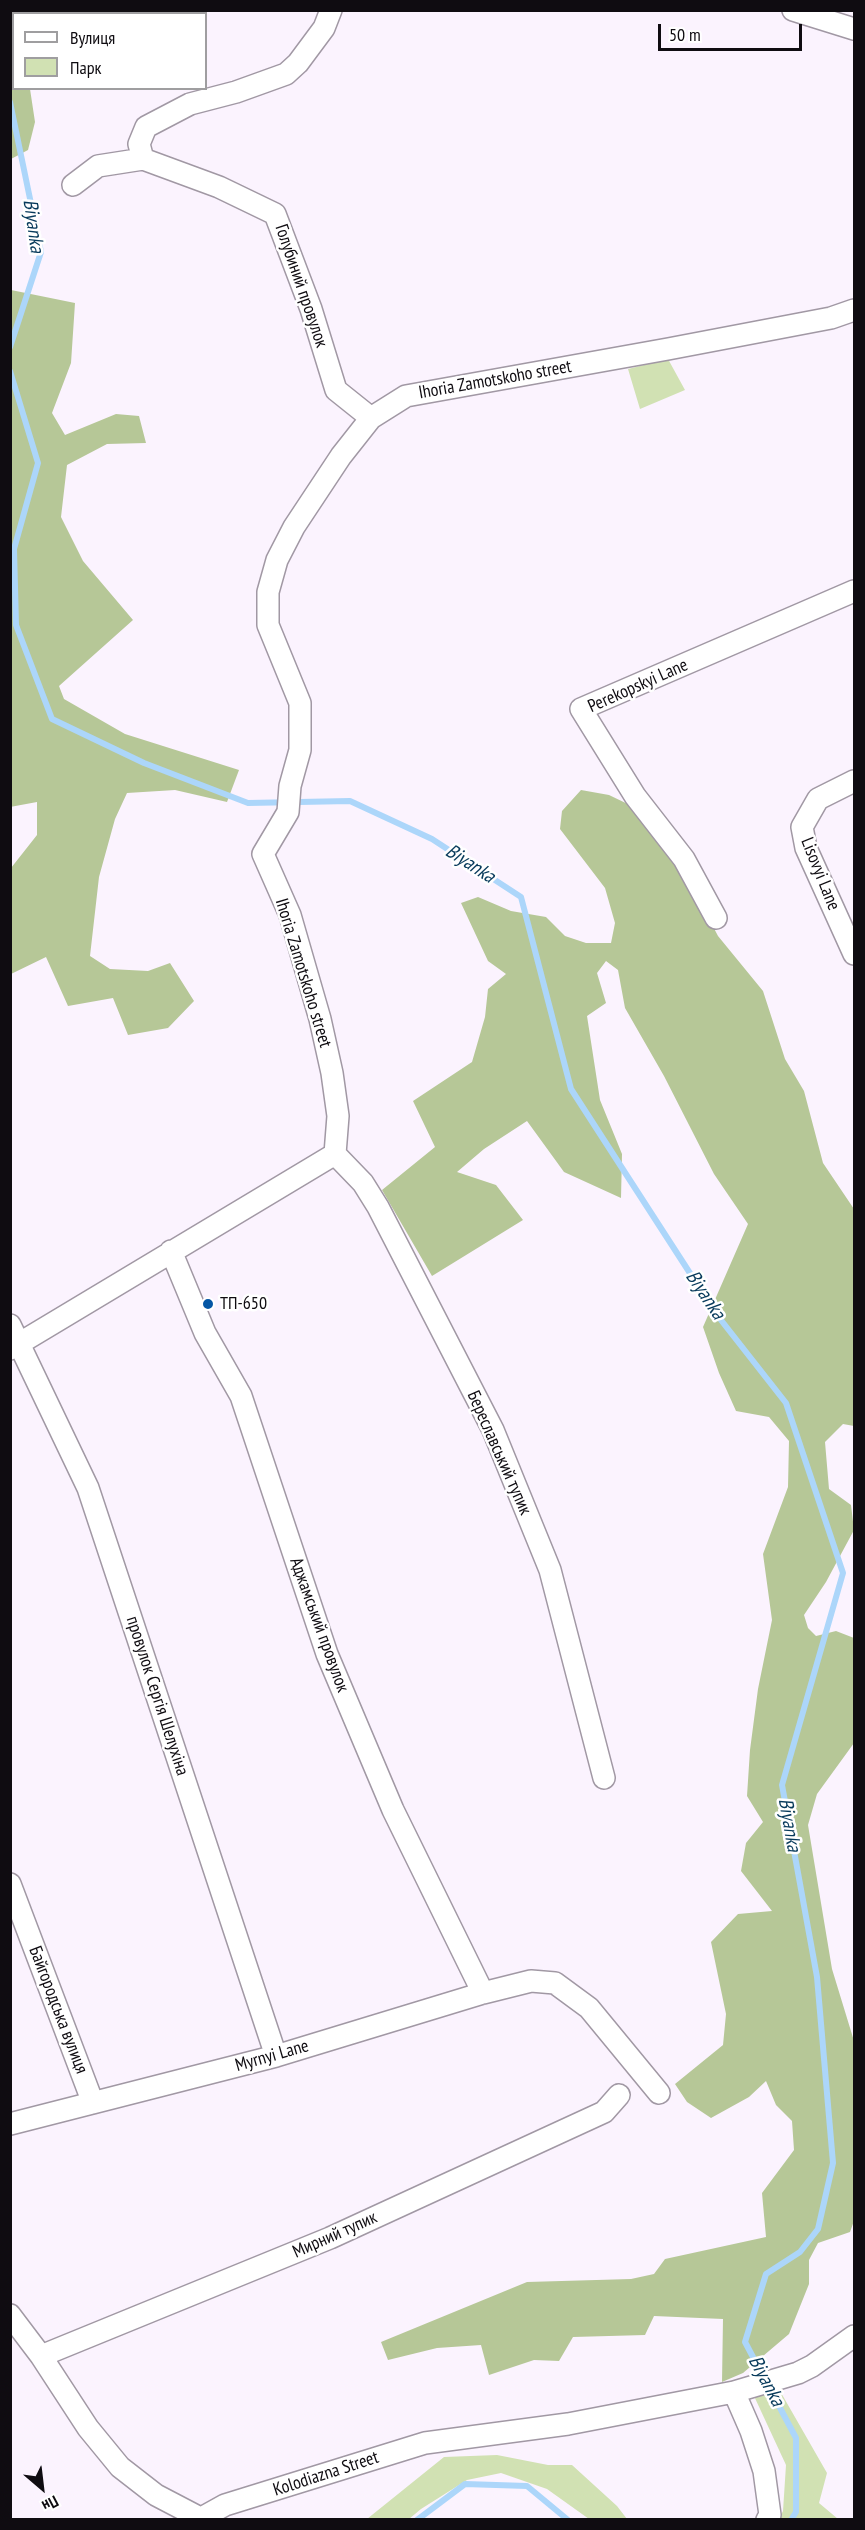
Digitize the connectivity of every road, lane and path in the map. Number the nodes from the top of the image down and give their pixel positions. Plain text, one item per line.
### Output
1 (331, 10) edge
2 (794, 10) edge
3 (855, 29) edge
4 (143, 159) junction
5 (73, 185) dead end
6 (855, 310) edge
7 (371, 418) junction
8 (855, 591) edge
9 (855, 781) edge
10 (716, 918) dead end
11 (855, 954) edge
12 (335, 1154) junction
13 (171, 1251) junction
14 (14, 1339) edge
15 (604, 1778) dead end
16 (10, 1884) edge
17 (483, 1993) junction
18 (276, 2056) junction
19 (659, 2093) dead end
20 (619, 2095) dead end
21 (93, 2103) junction
22 (10, 2124) edge
23 (10, 2315) edge
24 (855, 2336) edge
25 (41, 2356) junction
26 (739, 2390) junction
27 (199, 2519) edge
28 (767, 2520) edge

1 - 4 street
2 - 3 street
4 - 5 street, Голубиний провулок
4 - 7 street, Голубиний провулок
6 - 7 street, Ihoria Zamotskoho street
7 - 12 street, Ihoria Zamotskoho street
8 - 10 street, Perekopskyi Lane
9 - 11 street, Lisovyi Lane
12 - 13 street
12 - 15 street, Береславський тупик
13 - 14 street
13 - 17 street, Аджамський провулок
14 - 18 street, провулок Сергія Шелухіна
16 - 21 street, Байгородська вулиця
17 - 18 street, Myrnyi Lane
17 - 19 street, Myrnyi Lane
18 - 21 street, Myrnyi Lane
20 - 25 street, Мирний тупик
21 - 22 street, Myrnyi Lane
23 - 25 street, Kolodiazna Street
24 - 26 street, Kolodiazna Street
25 - 27 street, Kolodiazna Street
26 - 27 street, Kolodiazna Street
26 - 28 street

